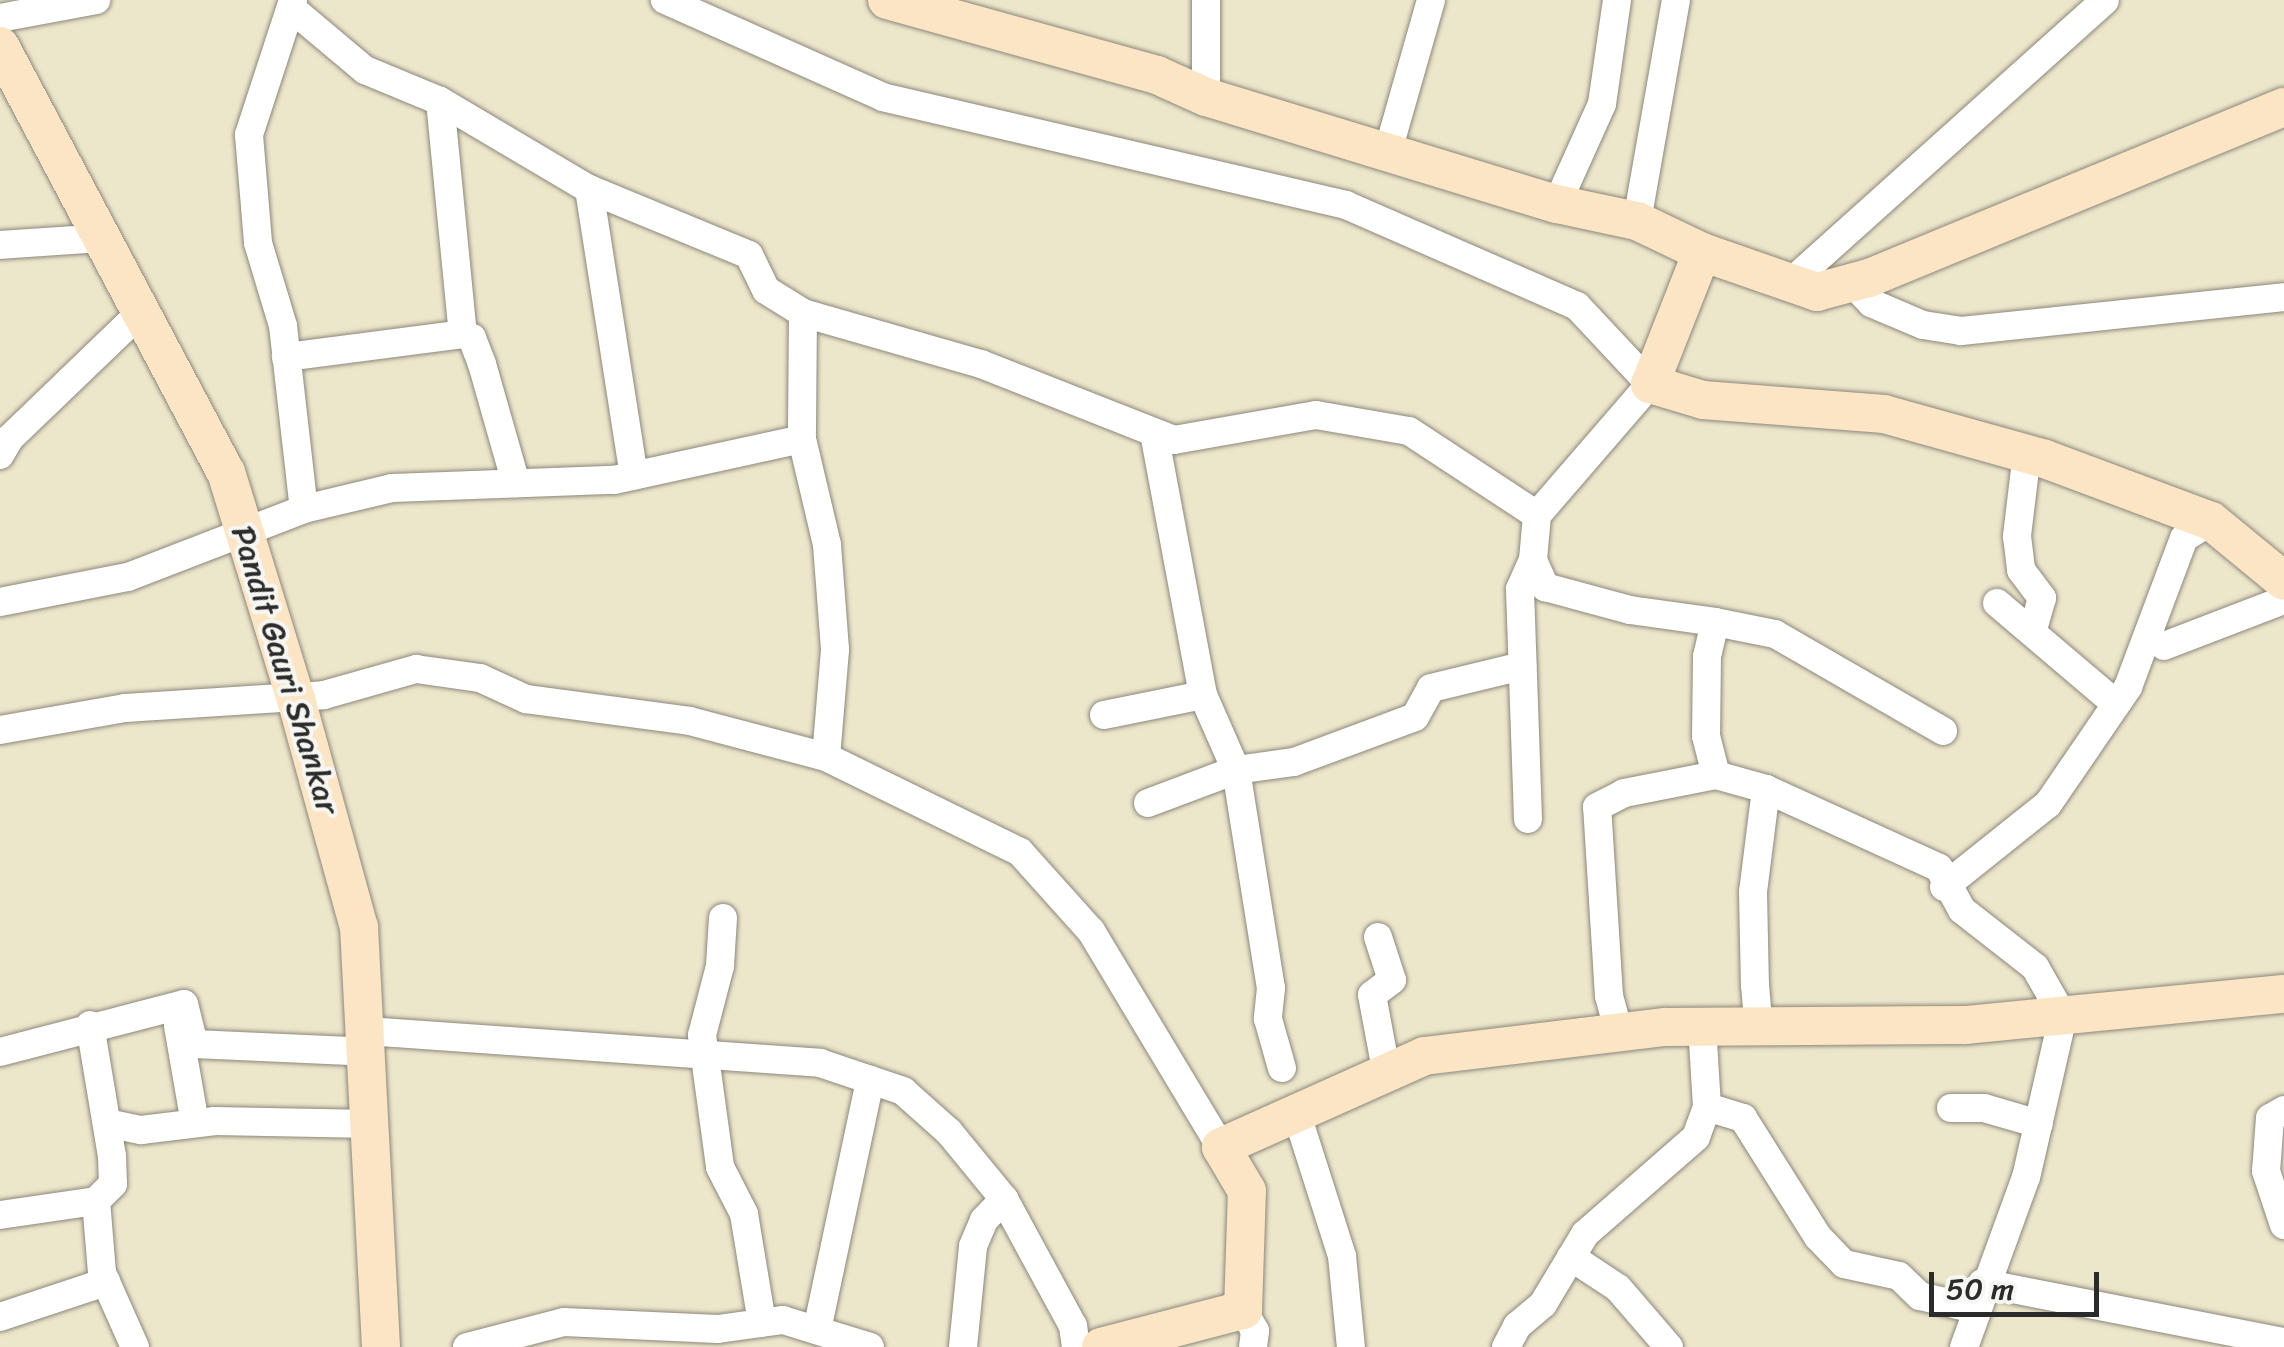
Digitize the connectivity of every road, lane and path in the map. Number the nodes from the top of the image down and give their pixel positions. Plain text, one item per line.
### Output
1 (96, 0) edge
2 (665, 0) edge
3 (887, 0) edge
4 (1206, 0) edge
5 (1430, 0) edge
6 (1616, 0) edge
7 (1676, 0) edge
8 (2106, 0) edge
9 (292, 4) edge
10 (0, 18) edge
11 (0, 46) edge
12 (1206, 98) junction
13 (440, 101) junction
14 (2284, 107) edge
15 (1388, 152) junction
16 (590, 189) junction
17 (1557, 204) junction
18 (1637, 220) junction
19 (102, 238) junction
20 (0, 245) edge
21 (1702, 252) junction
22 (1790, 283) junction
23 (1852, 283) junction
24 (2284, 297) edge
25 (141, 312) junction
26 (803, 313) junction
27 (463, 334) junction
28 (286, 357) junction
29 (1650, 384) junction
30 (1154, 433) junction
31 (802, 439) junction
32 (2027, 454) junction
33 (0, 456) edge
34 (634, 475) junction
35 (516, 483) junction
36 (304, 510) junction
37 (1537, 515) junction
38 (2211, 522) junction
39 (244, 531) junction
40 (1532, 560) junction
41 (2284, 581) edge
42 (2284, 600) edge
43 (0, 602) edge
44 (1998, 603) dead end
45 (1715, 622) junction
46 (2032, 632) junction
47 (2164, 646) dead end
48 (1522, 666) junction
49 (1203, 695) junction
50 (296, 699) junction
51 (2116, 704) junction
52 (1104, 715) dead end
53 (0, 730) edge
54 (1943, 731) dead end
55 (826, 757) junction
56 (1236, 770) junction
57 (1716, 775) junction
58 (1766, 790) junction
59 (1148, 803) dead end
60 (1528, 820) dead end
61 (1944, 887) junction
62 (723, 918) dead end
63 (1378, 937) dead end
64 (2284, 994) edge
65 (175, 1006) junction
66 (2063, 1016) junction
67 (1776, 1025) junction
68 (90, 1026) junction
69 (1702, 1026) junction
70 (1619, 1033) junction
71 (366, 1042) junction
72 (0, 1052) edge
73 (704, 1054) junction
74 (1282, 1068) dead end
75 (1386, 1070) junction
76 (870, 1080) junction
77 (1707, 1108) junction
78 (1951, 1108) dead end
79 (2284, 1110) edge
80 (1298, 1118) junction
81 (106, 1123) junction
82 (195, 1124) junction
83 (371, 1124) junction
84 (2040, 1124) junction
85 (1221, 1147) junction
86 (1004, 1199) junction
87 (96, 1201) junction
88 (0, 1215) edge
89 (2284, 1225) edge
90 (1571, 1258) junction
91 (106, 1282) junction
92 (1978, 1296) junction
93 (1243, 1310) junction
94 (0, 1317) edge
95 (762, 1322) junction
96 (816, 1330) junction
97 (2284, 1342) edge
98 (471, 1346) edge
99 (1503, 1346) edge
100 (135, 1347) edge
101 (381, 1347) edge
102 (870, 1347) edge
103 (963, 1347) edge
104 (1076, 1347) edge
105 (1102, 1347) edge
106 (1253, 1347) edge
107 (1351, 1347) edge
108 (1669, 1347) edge
109 (1964, 1347) edge

1 - 10 street
2 - 29 street
3 - 12 street
4 - 12 street
5 - 15 street
6 - 17 street
7 - 18 street
8 - 22 street
9 - 13 street
9 - 28 street
11 - 19 street, Pandit Gauri Shankar
12 - 15 street
13 - 16 street
13 - 27 street
14 - 23 street
15 - 17 street
16 - 26 street
16 - 34 street
17 - 18 street
18 - 21 street
19 - 20 street
19 - 25 street, Pandit Gauri Shankar
21 - 22 street
21 - 29 street
22 - 23 street
23 - 24 street
25 - 33 street
25 - 39 street, Pandit Gauri Shankar
26 - 30 street
26 - 31 street
27 - 28 street
27 - 35 street
28 - 36 street
29 - 32 street
29 - 37 street
30 - 37 street
30 - 49 street
31 - 34 street
31 - 55 street
32 - 38 street
32 - 46 street
34 - 35 street
35 - 36 street
36 - 39 street
37 - 40 street
38 - 41 street
38 - 51 street
39 - 43 street
39 - 50 street, Pandit Gauri Shankar
40 - 45 street
40 - 48 street
42 - 47 street
44 - 46 street
45 - 54 street
45 - 57 street
46 - 51 street
48 - 56 street
48 - 60 street
49 - 52 street
49 - 56 street
50 - 53 street
50 - 55 street
50 - 71 street, Pandit Gauri Shankar
51 - 61 street
55 - 85 street
56 - 59 street
56 - 74 street
57 - 58 street
57 - 70 street
58 - 61 street
58 - 67 street
61 - 66 street
62 - 73 street
63 - 75 street
64 - 66 street
65 - 68 street
65 - 71 street
65 - 82 street
66 - 67 street
66 - 84 street
67 - 69 street
68 - 72 street
68 - 81 street
69 - 70 street
69 - 77 street
70 - 75 street
71 - 73 street
71 - 83 street, Pandit Gauri Shankar
73 - 76 street
73 - 95 street
75 - 80 street
76 - 86 street
76 - 96 street
77 - 90 street
77 - 92 street
78 - 84 street
79 - 89 street
80 - 85 street
80 - 107 street
81 - 82 street
81 - 87 street
82 - 83 street
83 - 101 street, Pandit Gauri Shankar
84 - 92 street
85 - 93 street
86 - 103 street
86 - 104 street
87 - 88 street
87 - 91 street
90 - 99 street
90 - 108 street
91 - 94 street
91 - 100 street
92 - 97 street
92 - 109 street
93 - 105 street
93 - 106 street
95 - 96 street
95 - 98 street
96 - 102 street

